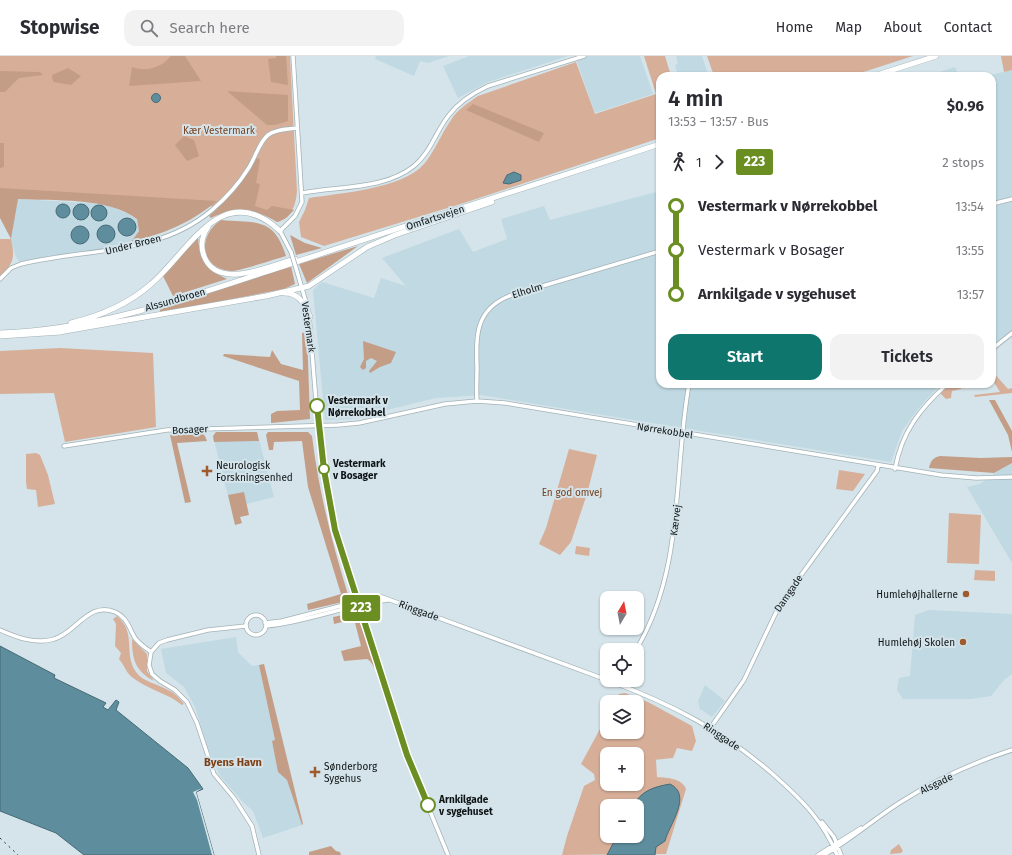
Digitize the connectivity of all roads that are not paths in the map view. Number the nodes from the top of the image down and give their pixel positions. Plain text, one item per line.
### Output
1 (293, 56) edge
2 (584, 56) edge
3 (936, 56) edge
4 (886, 72) edge
5 (297, 128) junction
6 (656, 145) edge
7 (537, 184) junction
8 (302, 193) junction
9 (1012, 199) edge
10 (996, 203) edge
11 (217, 219) junction
12 (280, 231) junction
13 (329, 251) junction
14 (656, 252) edge
15 (0, 279) edge
16 (302, 287) junction
17 (210, 290) junction
18 (266, 296) junction
19 (310, 317) junction
20 (59, 332) junction
21 (0, 333) edge
22 (8, 333) junction
23 (1012, 333) edge
24 (0, 336) edge
25 (996, 346) edge
26 (688, 388) edge
27 (943, 388) edge
28 (477, 402) junction
29 (318, 426) junction
30 (682, 433) junction
31 (64, 446) dead end
32 (878, 466) junction
33 (895, 469) junction
34 (1012, 477) edge
35 (388, 600) junction
36 (359, 601) junction
37 (360, 606) junction
38 (266, 624) junction
39 (246, 626) junction
40 (0, 630) edge
41 (639, 643) edge
42 (151, 652) junction
43 (600, 677) edge
44 (629, 687) edge
45 (711, 727) junction
46 (1012, 750) edge
47 (865, 826) junction
48 (835, 843) junction
49 (837, 848) junction
50 (258, 855) edge
51 (448, 855) edge
52 (818, 855) edge
53 (824, 855) edge
54 (837, 855) edge
55 (841, 855) edge

1 - 5 street
2 - 8 street
3 - 4 highway
5 - 8 street
5 - 15 street, Under Broen
6 - 7 highway, Omfartsvejen
7 - 13 highway, Omfartsvejen
7 - 16 highway
8 - 12 street
9 - 10 street
11 - 12 highway
11 - 13 highway
11 - 22 highway
12 - 16 street, Vestermark, bridge
13 - 17 highway, Omfartsvejen
14 - 28 street, Elholm
16 - 18 highway
16 - 19 street, Vestermark
17 - 20 highway, Alssundbroen
17 - 22 highway, Alssundbroen
18 - 19 highway
18 - 20 highway
19 - 29 street, Vestermark
20 - 24 highway, Alssundbroen
21 - 22 highway, Alssundbroen
23 - 25 street
26 - 30 street, Kærvej
27 - 33 street
28 - 29 street, Nørrekobbel
28 - 30 street, Nørrekobbel
29 - 31 street, Bosager
29 - 36 street, Vestermark
30 - 32 street, Nørrekobbel
30 - 41 street, Kærvej
32 - 33 street, Nørrekobbel
32 - 45 street, Damgade
33 - 34 street, Nørrekobbel
35 - 36 street, Ringgade
35 - 37 street, Ringgade
35 - 43 street, Ringgade
36 - 37 street, Vestermark
36 - 38 street, Ringgade
37 - 38 street, Ringgade
37 - 51 street, Vestermark
38 - 39 street
38 - 39 street
39 - 42 street
40 - 42 street
42 - 50 street
44 - 45 street, Ringgade
45 - 48 street, Ringgade
46 - 47 street, Alsgade
47 - 48 street, Alsgade
47 - 49 street, Alsgade
48 - 49 street, Ringgade
48 - 52 street, Alsgade
49 - 53 street, Alsgade
49 - 54 street, Ringgade
49 - 55 street, Ringgade

